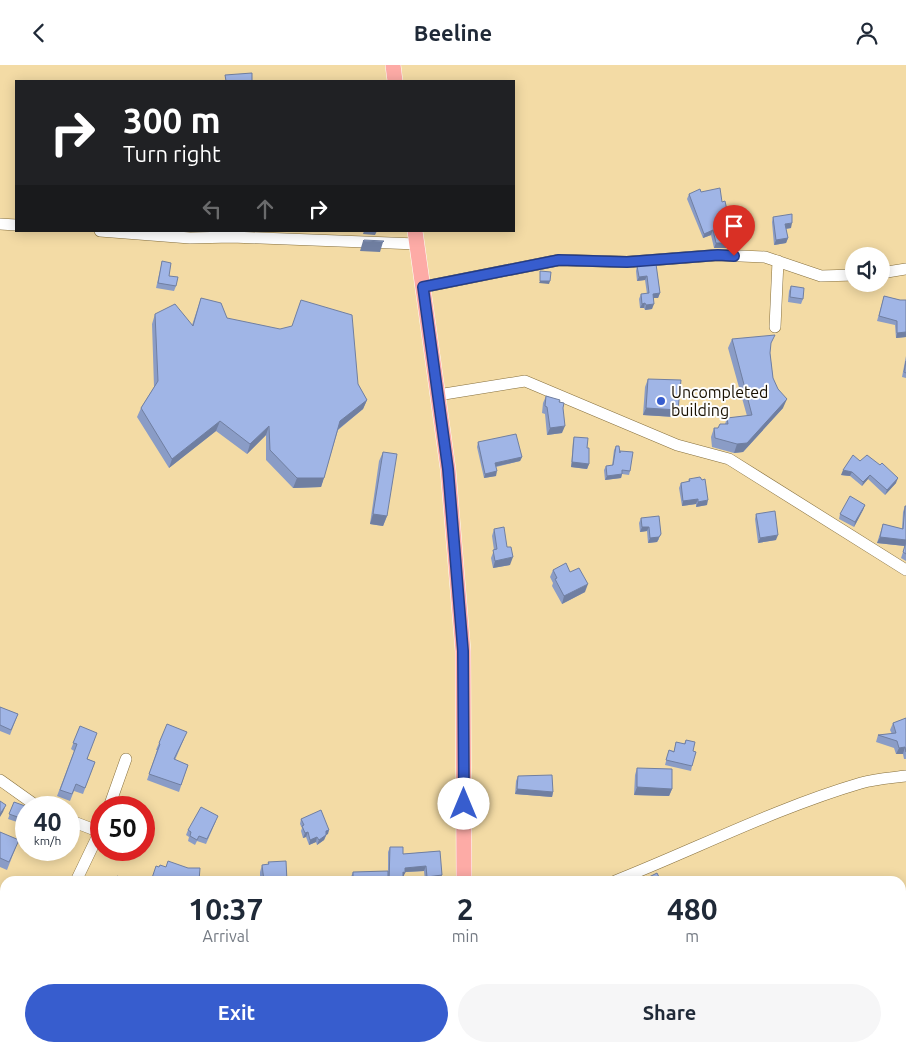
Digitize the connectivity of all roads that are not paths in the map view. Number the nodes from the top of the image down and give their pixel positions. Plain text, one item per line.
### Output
1 (393, 65) edge
2 (395, 80) edge
3 (0, 224) edge
4 (15, 225) edge
5 (113, 232) edge
6 (416, 238) edge
7 (778, 261) junction
8 (906, 269) edge
9 (890, 272) edge
10 (845, 275) edge
11 (423, 287) junction
12 (775, 327) dead end
13 (438, 395) junction
14 (906, 570) edge
15 (126, 759) dead end
16 (906, 776) edge
17 (0, 780) edge
18 (23, 796) edge
19 (113, 796) edge
20 (90, 852) edge
21 (78, 876) edge
22 (464, 876) edge
23 (628, 876) edge

1 - 2 main road
3 - 4 street
5 - 6 street
6 - 11 main road
7 - 10 street
7 - 11 street
7 - 12 street
8 - 9 street
11 - 13 main road
13 - 14 street
13 - 22 main road
15 - 19 street
16 - 23 street
17 - 18 street
20 - 21 street

